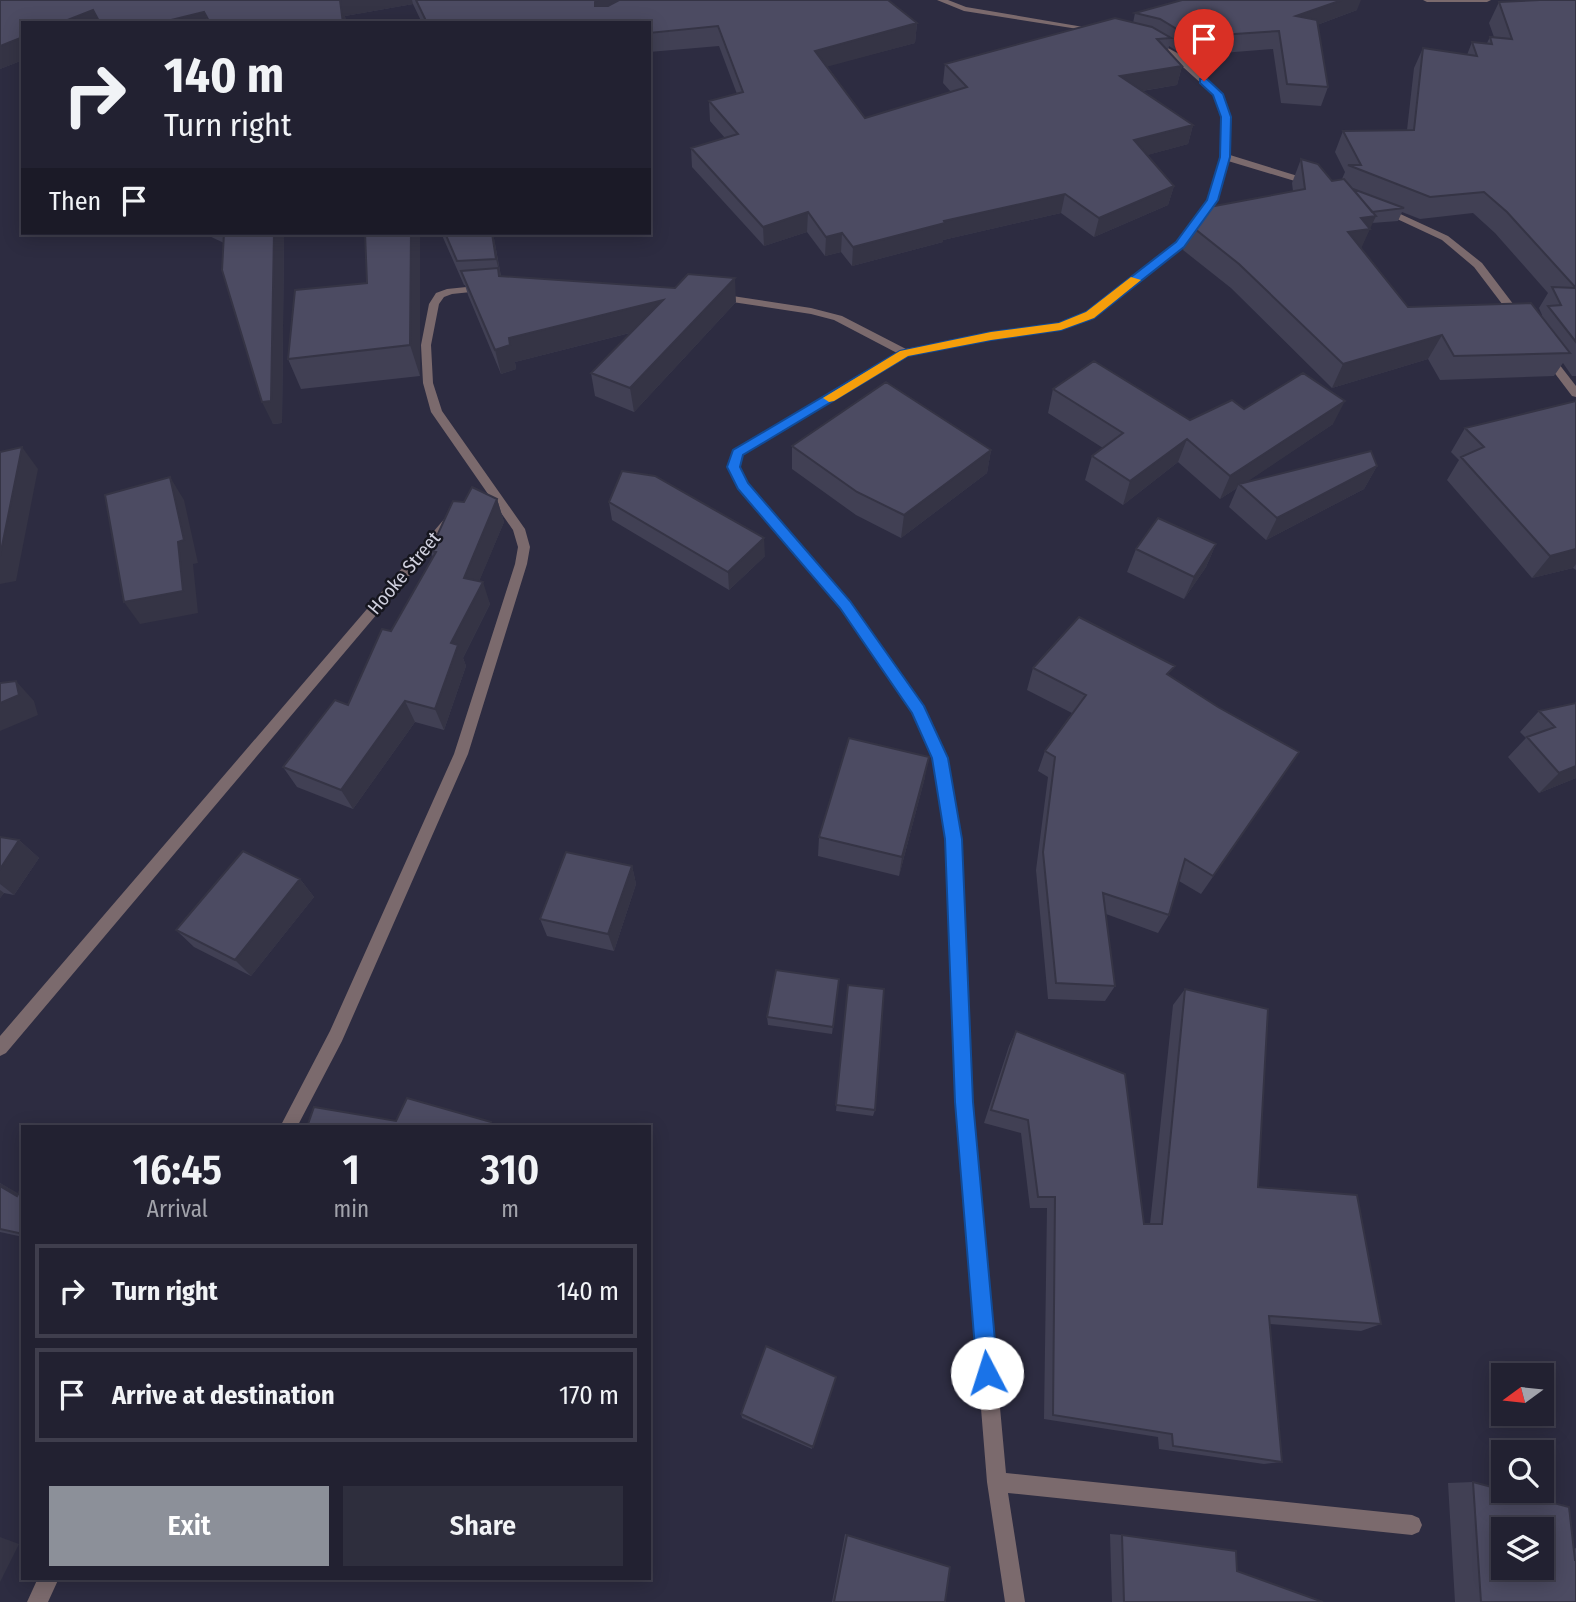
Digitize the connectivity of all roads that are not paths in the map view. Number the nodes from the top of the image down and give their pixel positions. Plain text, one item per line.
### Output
1 (941, 0) edge
2 (1427, 0) edge
3 (1487, 0) edge
4 (1112, 32) edge
5 (1142, 40) edge
6 (1225, 157) junction
7 (1319, 186) edge
8 (1370, 204) edge
9 (494, 288) edge
10 (705, 296) edge
11 (1527, 329) edge
12 (1544, 350) edge
13 (905, 353) junction
14 (1576, 393) edge
15 (458, 509) edge
16 (0, 1048) edge
17 (289, 1125) edge
18 (997, 1482) junction
19 (1412, 1525) dead end
20 (48, 1580) edge
21 (37, 1602) edge
22 (1015, 1602) edge

1 - 4 street
2 - 3 street
5 - 6 street
6 - 7 street
6 - 13 street
8 - 11 street
9 - 17 street
10 - 13 street
12 - 14 street
13 - 18 street
15 - 16 street, Hooke Street
18 - 19 street
18 - 22 street
20 - 21 street

